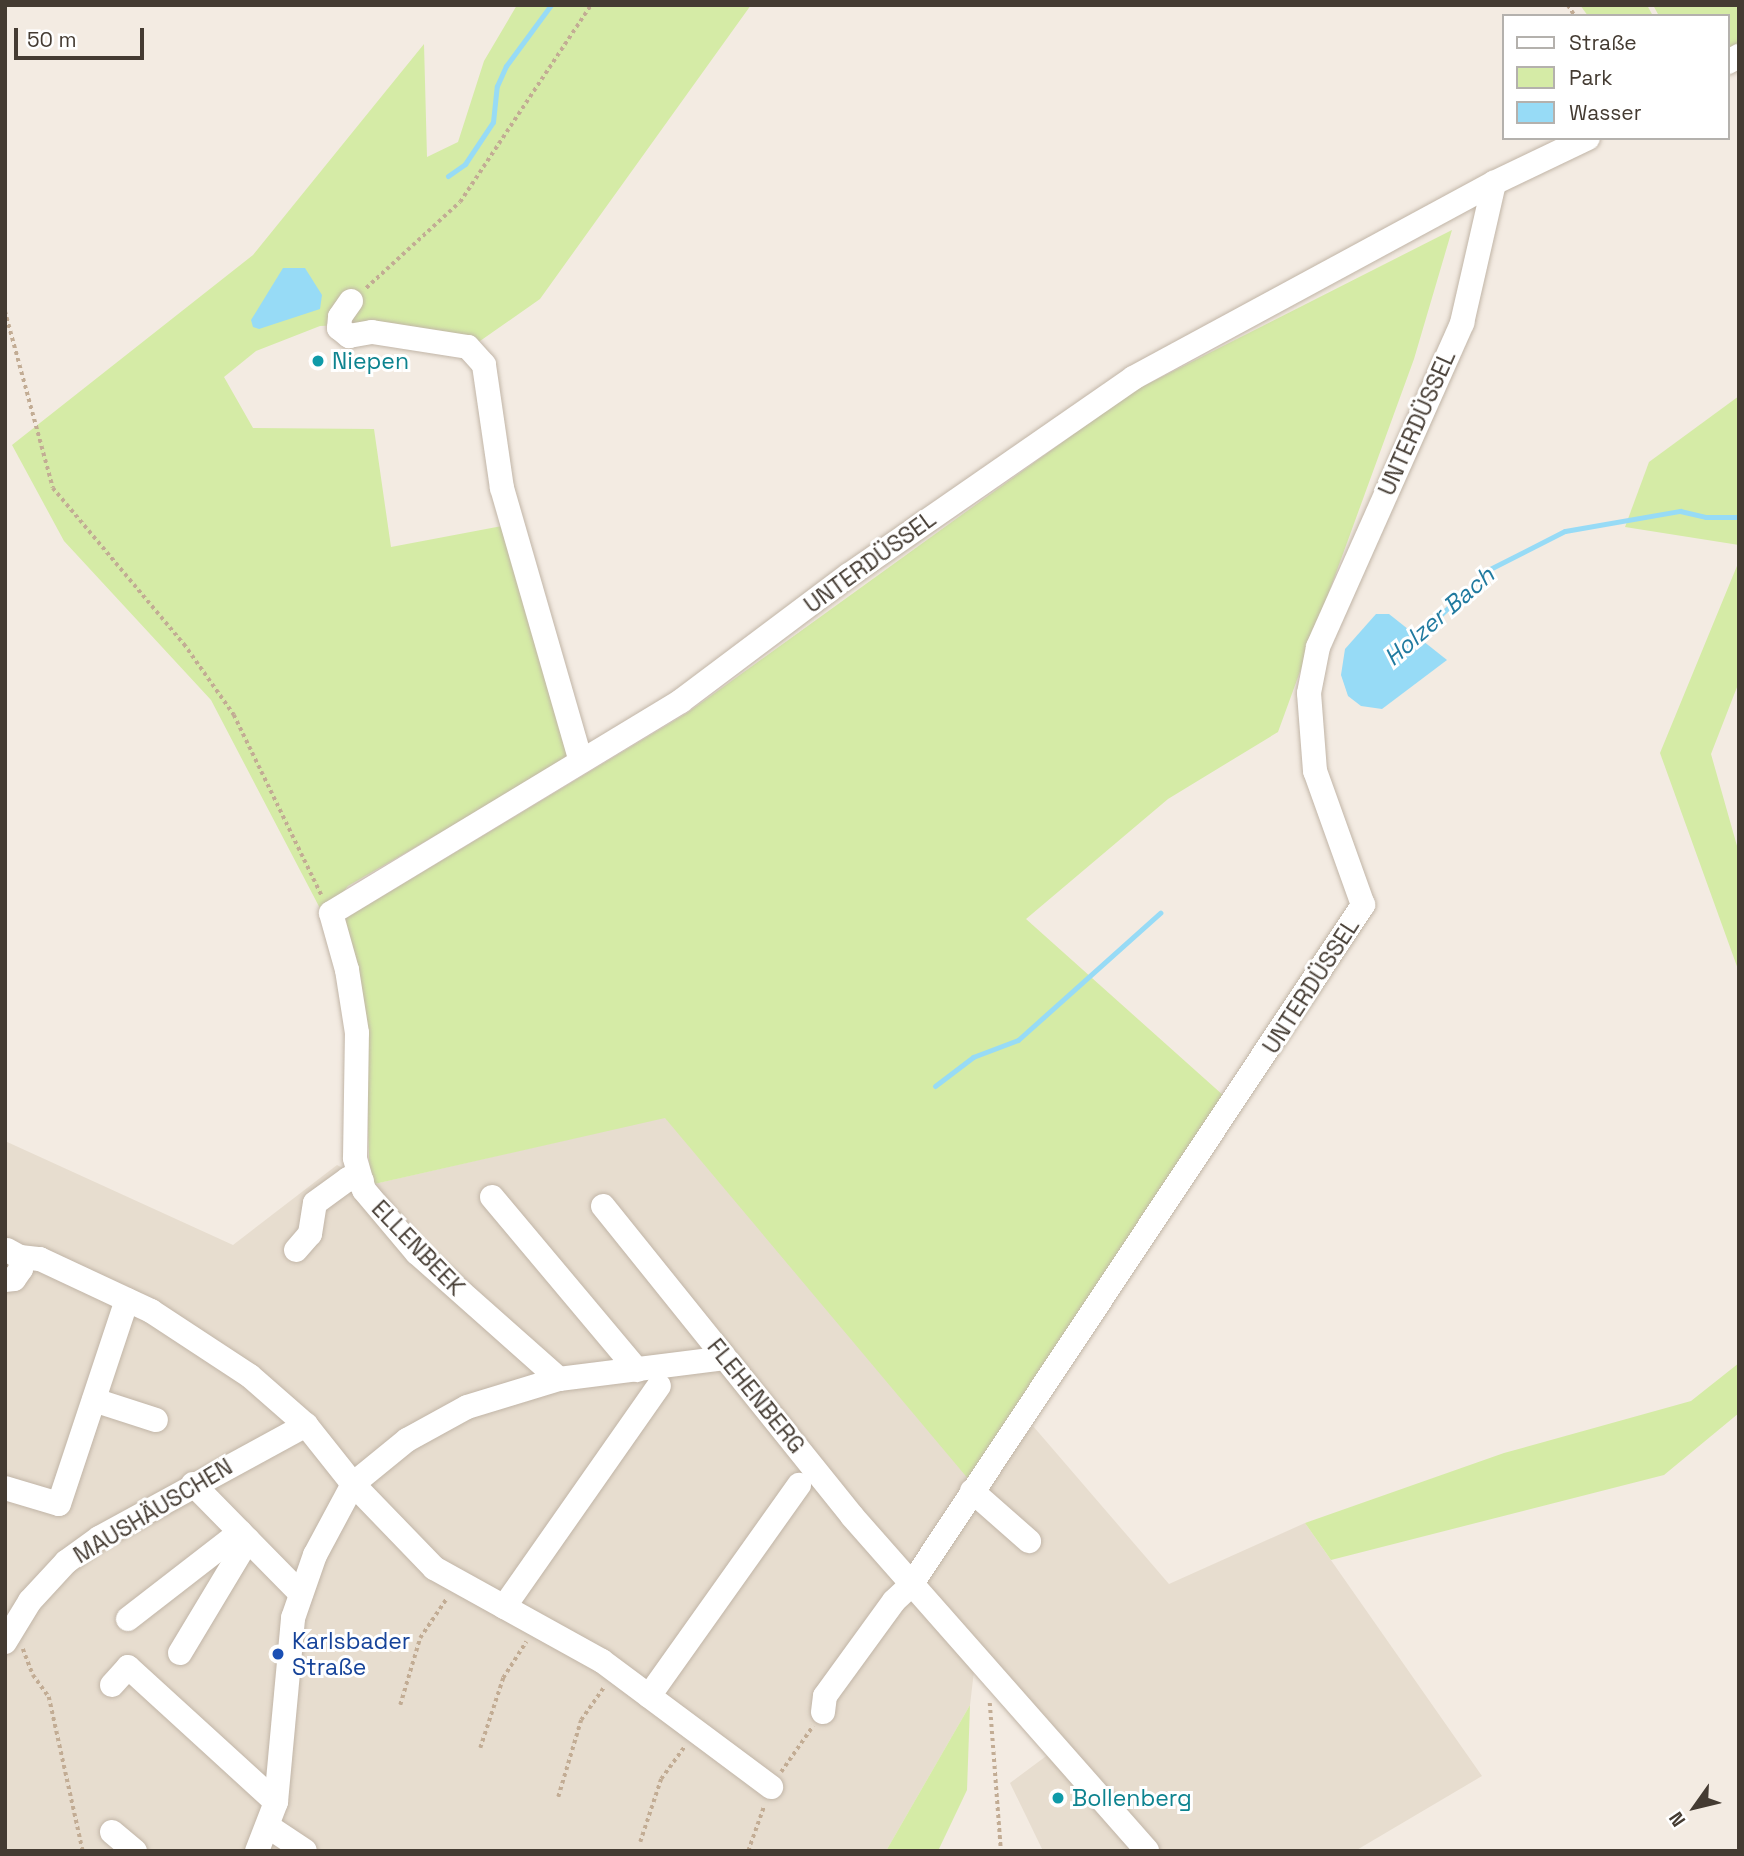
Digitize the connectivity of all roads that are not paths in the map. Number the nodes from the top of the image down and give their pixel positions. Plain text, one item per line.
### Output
1 (1584, 140) edge
2 (1494, 183) junction
3 (351, 301) road end
4 (581, 761) junction
5 (331, 913) joint
6 (362, 1181) junction
7 (492, 1197) dead end
8 (603, 1206) dead end
9 (296, 1250) dead end
10 (13, 1254) edge
11 (5, 1280) edge
12 (127, 1300) junction
13 (726, 1358) junction
14 (637, 1370) junction
15 (559, 1379) junction
16 (659, 1386) dead end
17 (93, 1400) junction
18 (156, 1420) dead end
19 (306, 1425) junction
20 (193, 1484) junction
21 (353, 1484) junction
22 (799, 1485) dead end
23 (5, 1488) edge
24 (972, 1491) junction
25 (244, 1536) junction
26 (1028, 1542) dead end
27 (911, 1586) junction
28 (301, 1594) junction
29 (504, 1607) junction
30 (128, 1619) dead end
31 (5, 1642) edge
32 (180, 1653) dead end
33 (111, 1685) dead end
34 (649, 1696) junction
35 (822, 1712) dead end
36 (771, 1787) dead end
37 (276, 1802) junction
38 (269, 1827) junction
39 (112, 1832) dead end
40 (135, 1851) edge
41 (257, 1851) edge
42 (304, 1851) edge
43 (1147, 1851) edge

1 - 2 street, UNTERDÜSSEL
2 - 4 street, UNTERDÜSSEL
2 - 24 street, UNTERDÜSSEL
3 - 4 street
4 - 5 street, UNTERDÜSSEL
5 - 6 street, ELLENBEEK
6 - 9 street
6 - 15 street, ELLENBEEK
7 - 14 street
8 - 13 street, FLEHENBERG
10 - 11 street
10 - 12 street
12 - 17 street
12 - 19 street
13 - 14 street
13 - 27 street, FLEHENBERG
14 - 15 street
15 - 21 street
16 - 29 street
17 - 18 street
17 - 23 street
19 - 20 street, MAUSHÄUSCHEN
19 - 21 street
20 - 25 street
20 - 31 street, MAUSHÄUSCHEN
21 - 28 street
21 - 29 street
22 - 34 street
24 - 26 street
24 - 27 street
25 - 28 street
25 - 30 street
25 - 32 street
27 - 35 street
27 - 43 street, FLEHENBERG
28 - 37 street
29 - 34 street
33 - 37 street
34 - 36 street
37 - 38 street
38 - 41 street
38 - 42 street
39 - 40 street

